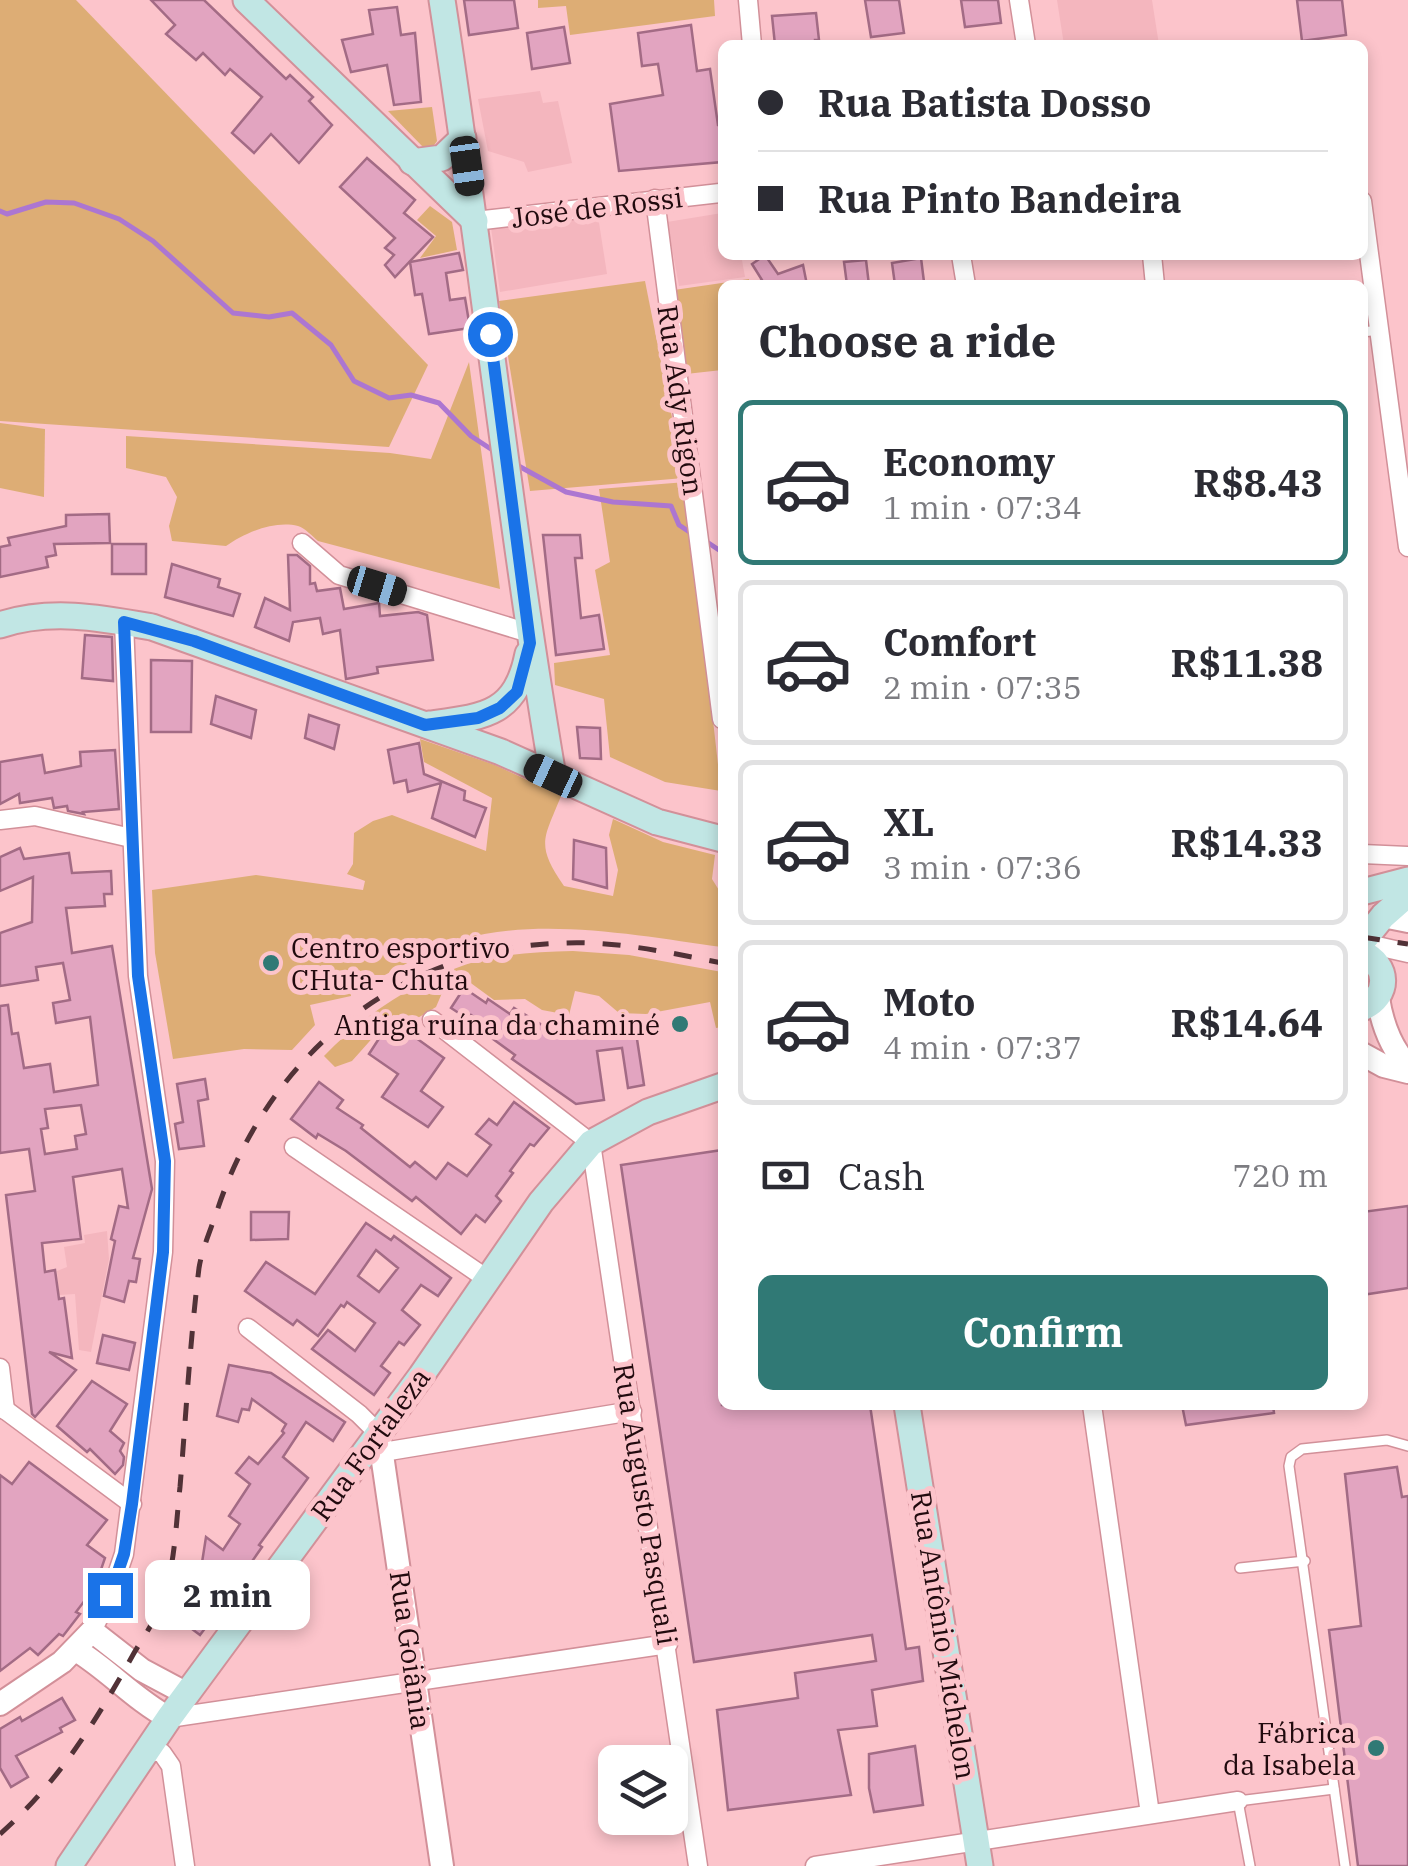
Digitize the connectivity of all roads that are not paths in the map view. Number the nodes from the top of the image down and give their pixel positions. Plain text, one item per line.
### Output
1 (246, 0) edge
2 (442, 0) edge
3 (748, 0) edge
4 (1019, 0) edge
5 (752, 40) edge
6 (1025, 40) edge
7 (464, 138) junction
8 (412, 162) junction
9 (718, 193) edge
10 (654, 199) junction
11 (475, 221) junction
12 (1368, 288) edge
13 (1371, 331) edge
14 (302, 544) dead end
15 (1408, 547) edge
16 (124, 622) junction
17 (0, 625) edge
18 (529, 638) junction
19 (718, 688) edge
20 (425, 725) junction
21 (553, 776) junction
22 (0, 820) edge
23 (131, 838) junction
24 (718, 838) edge
25 (1368, 854) edge
26 (1408, 856) edge
27 (1408, 880) edge
28 (1368, 890) edge
29 (1408, 894) edge
30 (1400, 919) edge
31 (1369, 950) edge
32 (1408, 953) edge
33 (1370, 1003) edge
34 (432, 1020) dead end
35 (1368, 1057) edge
36 (1408, 1069) edge
37 (718, 1087) edge
38 (591, 1143) junction
39 (294, 1148) dead end
40 (487, 1279) junction
41 (248, 1328) dead end
42 (0, 1368) edge
43 (2, 1408) edge
44 (909, 1410) edge
45 (1093, 1410) edge
46 (632, 1411) junction
47 (381, 1443) junction
48 (1408, 1446) edge
49 (132, 1504) junction
50 (1305, 1562) junction
51 (1240, 1568) dead end
52 (92, 1631) junction
53 (668, 1644) junction
54 (76, 1650) junction
55 (415, 1681) junction
56 (187, 1694) junction
57 (0, 1704) edge
58 (166, 1722) junction
59 (148, 1750) junction
60 (171, 1766) junction
61 (1334, 1790) junction
62 (1238, 1801) junction
63 (1150, 1814) junction
64 (976, 1839) junction
65 (70, 1866) edge
66 (185, 1866) edge
67 (442, 1866) edge
68 (698, 1866) edge
69 (814, 1866) edge
70 (980, 1866) edge
71 (1250, 1866) edge
72 (1345, 1866) edge

1 - 8 main road
2 - 7 main road
3 - 5 street
4 - 6 street
7 - 8 main road
7 - 11 main road
8 - 11 main road
9 - 10 street, José de Rossi
10 - 11 street, José de Rossi
10 - 19 street, Rua Ady Rigon
11 - 18 main road
12 - 13 street
13 - 15 street
14 - 18 street
16 - 17 main road
16 - 20 main road
16 - 23 street
18 - 20 main road
18 - 21 main road
20 - 21 main road
21 - 24 main road
22 - 23 street
23 - 49 street
25 - 26 street
27 - 28 main road
29 - 30 main road
30 - 31 main road
31 - 32 street
31 - 33 main road
33 - 36 street
34 - 38 street
35 - 36 street
37 - 38 main road, Rua Fortaleza
38 - 40 main road, Rua Fortaleza
38 - 46 street, Rua Augusto Pasquali
39 - 40 street
40 - 47 main road, Rua Fortaleza
41 - 47 street
42 - 43 street
43 - 49 street
44 - 64 main road, Rua Antônio Michelon
45 - 63 street
46 - 47 street
46 - 53 street, Rua Augusto Pasquali
47 - 55 street, Rua Goiânia
47 - 56 main road, Rua Fortaleza
48 - 50 lane
49 - 52 street
50 - 51 lane
50 - 61 lane
52 - 54 street
52 - 56 street
53 - 55 street
53 - 68 street, Rua Augusto Pasquali
54 - 57 street
54 - 58 street
55 - 58 street
55 - 67 street, Rua Goiânia
56 - 58 main road, Rua Fortaleza
58 - 59 main road, Rua Fortaleza
58 - 60 street
59 - 60 street
59 - 65 main road, Rua Fortaleza
60 - 66 street
61 - 62 lane
61 - 72 lane
62 - 63 street
62 - 71 lane
63 - 64 street
64 - 69 street
64 - 70 main road, Rua Antônio Michelon

